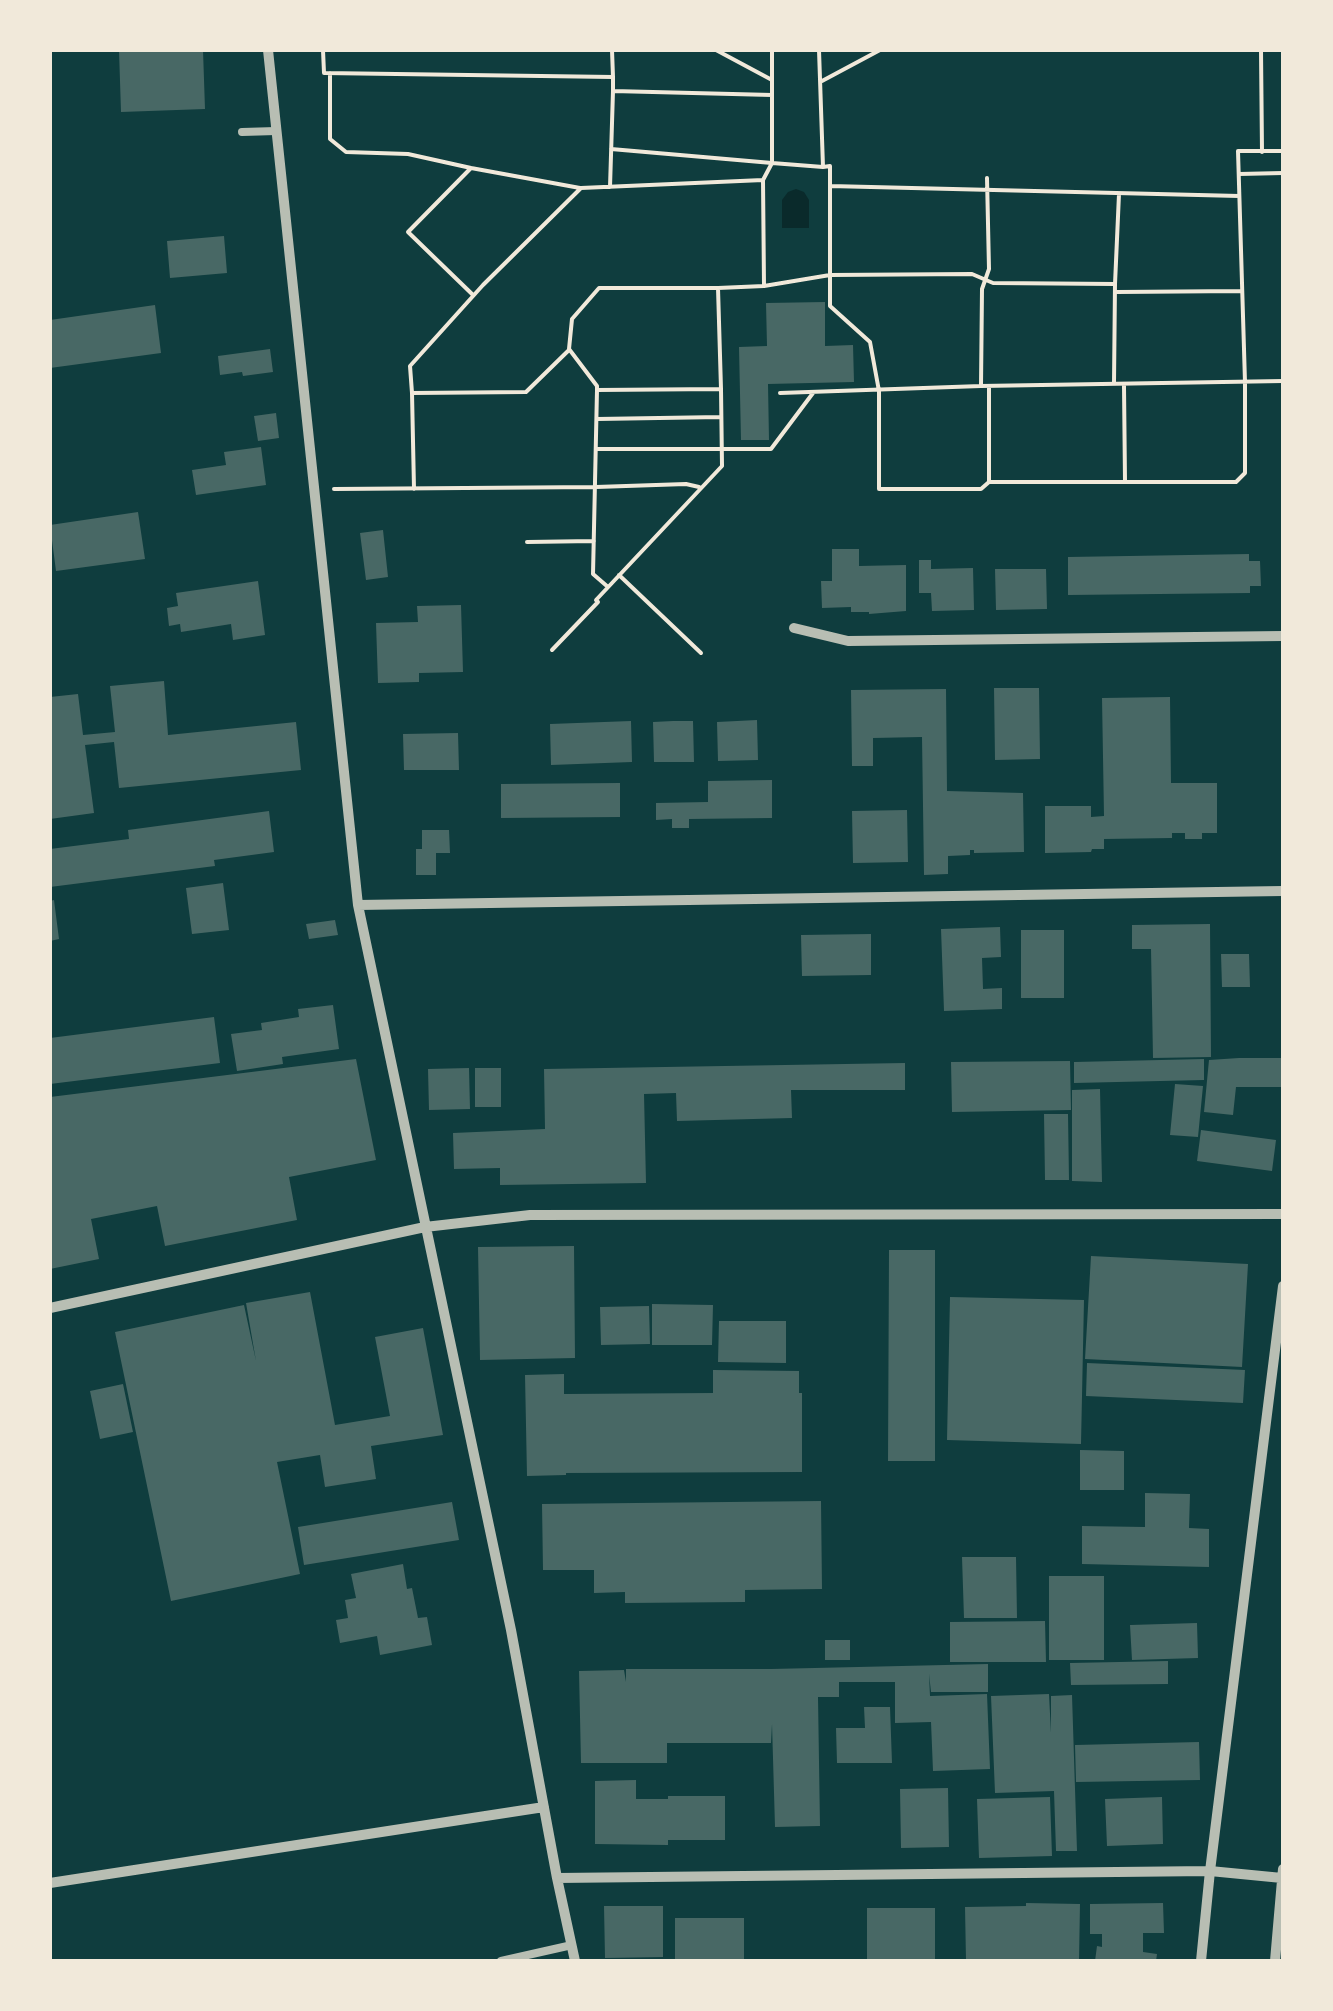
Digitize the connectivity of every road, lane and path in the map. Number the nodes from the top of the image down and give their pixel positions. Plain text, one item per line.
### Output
1 (268, 50) edge
2 (323, 50) edge
3 (612, 50) edge
4 (716, 50) edge
5 (772, 50) edge
6 (819, 50) edge
7 (880, 50) edge
8 (1261, 50) edge
9 (330, 73) junction
10 (613, 76) junction
11 (772, 80) junction
12 (820, 82) junction
13 (613, 92) junction
14 (772, 95) junction
15 (276, 130) junction
16 (242, 132) dead end
17 (611, 149) junction
18 (1283, 151) edge
19 (1262, 152) junction
20 (772, 163) junction
21 (823, 167) junction
22 (471, 168) junction
23 (1283, 173) edge
24 (1238, 174) junction
25 (987, 178) dead end
26 (763, 180) junction
27 (830, 186) junction
28 (610, 187) junction
29 (580, 188) dead end
30 (988, 192) junction
31 (1118, 194) junction
32 (1239, 196) junction
33 (830, 275) junction
34 (985, 280) junction
35 (1115, 284) junction
36 (764, 286) junction
37 (718, 288) junction
38 (1242, 291) junction
39 (1115, 292) junction
40 (473, 296) junction
41 (569, 349) junction
42 (1283, 381) edge
43 (1245, 382) junction
44 (1114, 384) junction
45 (1124, 384) junction
46 (980, 386) junction
47 (989, 386) junction
48 (721, 389) junction
49 (597, 390) junction
50 (879, 391) junction
51 (814, 392) junction
52 (780, 393) dead end
53 (412, 394) junction
54 (721, 417) junction
55 (597, 419) junction
56 (596, 448) junction
57 (722, 449) junction
58 (1125, 481) junction
59 (989, 482) junction
60 (596, 487) junction
61 (700, 487) junction
62 (414, 489) junction
63 (314, 491) junction
64 (594, 541) junction
65 (527, 542) dead end
66 (619, 575) junction
67 (608, 587) junction
68 (794, 628) dead end
69 (1283, 636) edge
70 (552, 650) dead end
71 (701, 653) dead end
72 (1283, 891) edge
73 (358, 905) junction
74 (1283, 1214) edge
75 (424, 1227) junction
76 (1283, 1286) edge
77 (50, 1308) edge
78 (544, 1807) junction
79 (1283, 1869) edge
80 (1210, 1871) junction
81 (557, 1878) junction
82 (1282, 1878) edge
83 (50, 1883) edge
84 (572, 1945) junction
85 (501, 1961) edge
86 (576, 1961) edge
87 (1201, 1961) edge
88 (1274, 1961) edge

1 - 15 street
2 - 9 path
3 - 10 path
4 - 11 path
5 - 11 path
6 - 12 path
7 - 12 path
8 - 19 path
9 - 10 path
9 - 22 path
10 - 13 path
11 - 14 path
12 - 21 path
13 - 14 path
13 - 17 path
14 - 20 path
15 - 16 lane
15 - 63 street
17 - 20 path
17 - 28 path
18 - 19 path
19 - 24 path
20 - 21 path
20 - 26 path
21 - 27 path
22 - 29 path
22 - 40 path
23 - 24 path
24 - 32 path
25 - 30 path
26 - 28 path
26 - 36 path
27 - 30 path
27 - 33 path
28 - 40 path
30 - 31 path
30 - 34 path
31 - 32 path
31 - 35 path
32 - 38 path
33 - 34 path
33 - 36 path
33 - 50 path
34 - 35 path
34 - 46 path
35 - 39 path
36 - 37 path
37 - 41 path
37 - 48 path
38 - 39 path
38 - 43 path
39 - 44 path
40 - 53 path
41 - 49 path
41 - 53 path
42 - 43 path
43 - 45 path
43 - 58 path
44 - 45 path
44 - 47 path
45 - 58 path
46 - 47 path
46 - 50 path
47 - 59 path
48 - 49 path
48 - 54 path
49 - 55 path
50 - 51 path
50 - 59 path
51 - 52 path
51 - 57 path
53 - 62 path
54 - 55 path
54 - 57 path
55 - 56 path
56 - 57 path
56 - 60 path
57 - 61 path
58 - 59 path
60 - 61 path
60 - 62 path
60 - 64 path
61 - 66 path
62 - 63 path
63 - 73 street
64 - 65 path
64 - 67 path
66 - 67 path
66 - 71 path
67 - 70 path
68 - 69 street
72 - 73 street
73 - 75 street
74 - 75 street
75 - 77 street
75 - 78 street
76 - 80 street
78 - 81 street
78 - 83 street
79 - 82 street
80 - 81 street
80 - 82 street
80 - 87 street
81 - 84 street
82 - 88 street
84 - 85 lane
84 - 86 street

